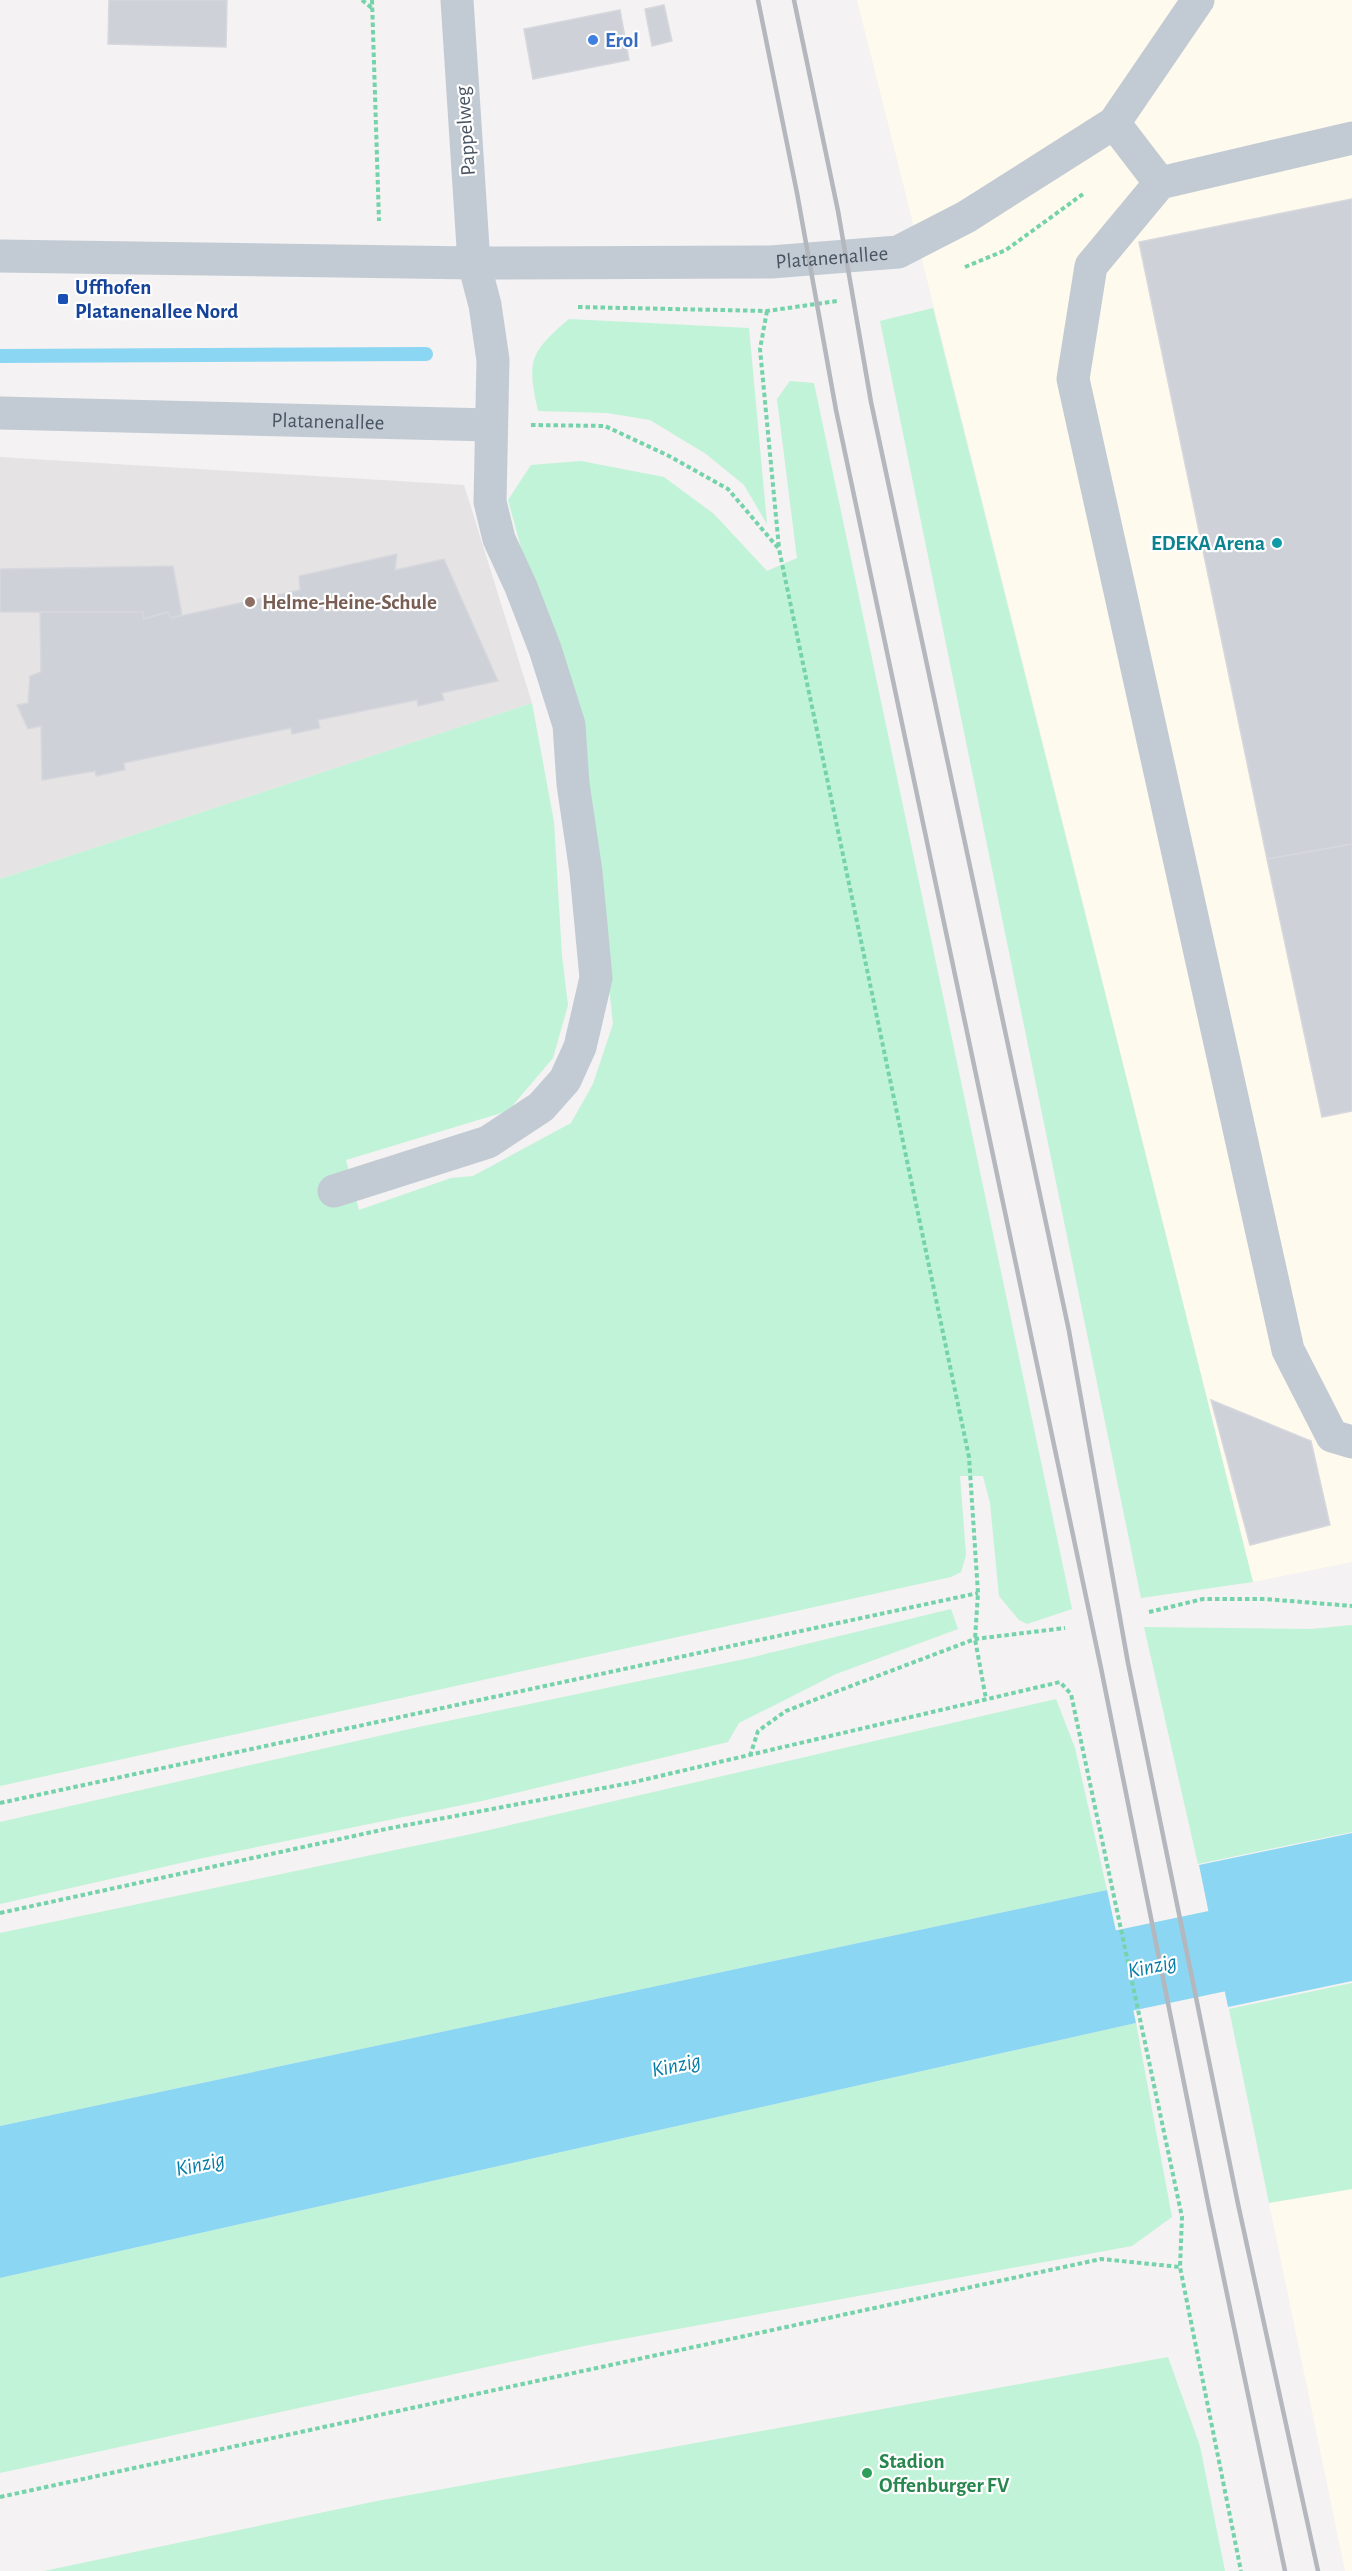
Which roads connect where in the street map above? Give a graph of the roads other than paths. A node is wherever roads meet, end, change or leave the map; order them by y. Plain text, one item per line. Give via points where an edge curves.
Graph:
1 (457, 0) edge
2 (1198, 0) edge
3 (1114, 123) junction
4 (1352, 138) edge
5 (1160, 183) junction
6 (0, 256) edge
7 (474, 263) junction
8 (0, 413) edge
9 (491, 425) junction
10 (334, 1191) dead end
11 (1352, 1442) edge

1 - 7 street, Pappelweg
2 - 3 street, Platanenallee
3 - 5 street
3 - 7 street, Platanenallee via 966,217 898,252 771,262
4 - 5 street
5 - 11 street via 1091,266 1073,379 1288,1350 1332,1436
6 - 7 street, Platanenallee
7 - 9 street via 493,360
8 - 9 street, Platanenallee
9 - 10 street via 490,502 499,539 545,649 569,725 596,978 580,1047 565,1080 541,1107 488,1142

